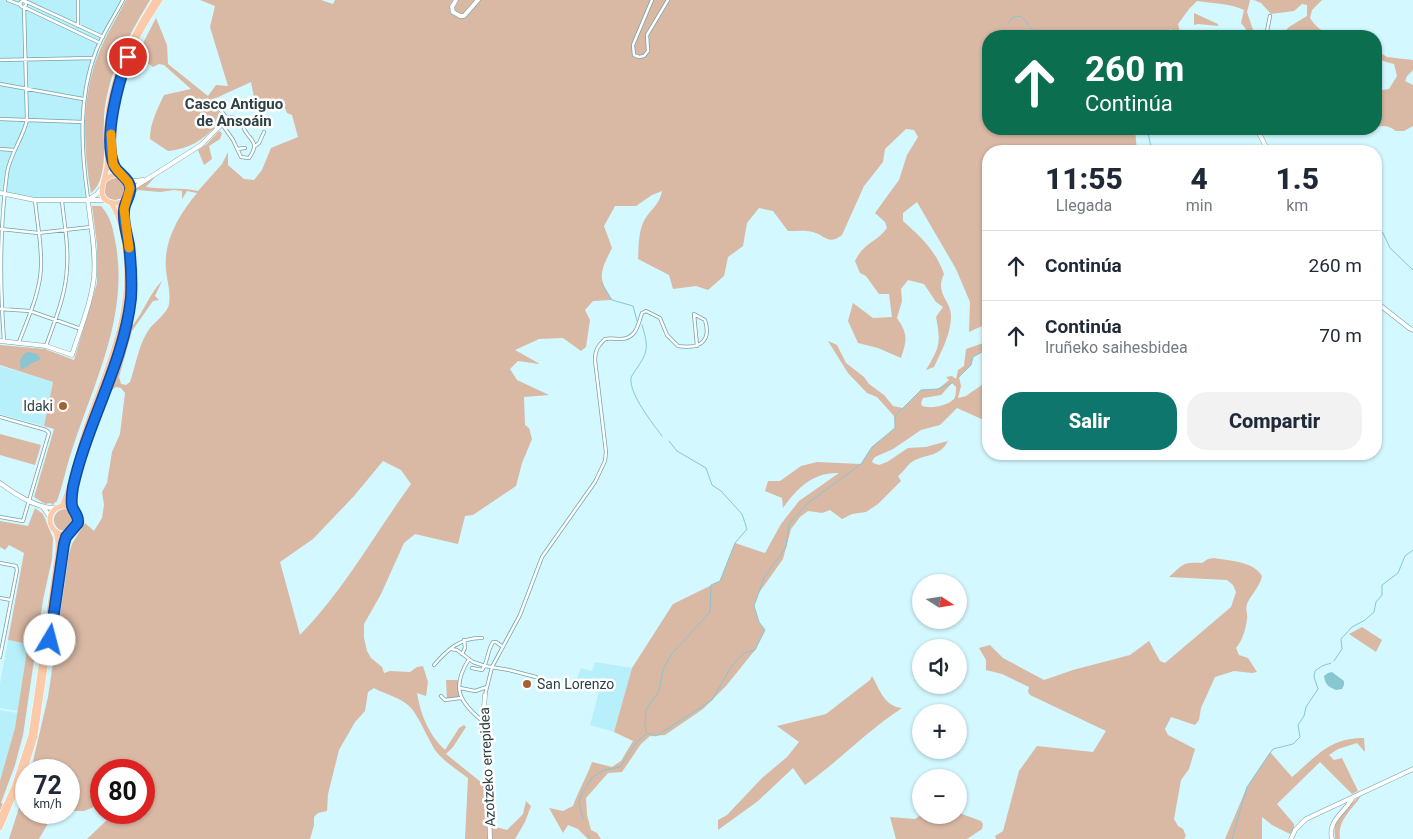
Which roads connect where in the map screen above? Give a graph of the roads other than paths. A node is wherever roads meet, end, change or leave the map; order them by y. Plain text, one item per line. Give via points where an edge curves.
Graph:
1 (8, 0) edge
2 (24, 0) edge
3 (78, 0) edge
4 (123, 0) edge
5 (154, 0) edge
6 (160, 0) edge
7 (456, 0) edge
8 (478, 0) edge
9 (652, 0) edge
10 (668, 0) edge
11 (22, 6) junction
12 (1270, 16) dead end
13 (78, 26) junction
14 (1267, 30) edge
15 (103, 37) junction
16 (100, 43) junction
17 (94, 58) junction
18 (26, 59) junction
19 (0, 60) edge
20 (0, 84) edge
21 (27, 89) junction
22 (83, 99) junction
23 (216, 104) dead end
24 (226, 117) junction
25 (231, 118) junction
26 (0, 119) edge
27 (27, 120) junction
28 (239, 120) junction
29 (247, 120) dead end
30 (83, 122) junction
31 (223, 123) junction
32 (251, 125) dead end
33 (242, 126) junction
34 (264, 132) dead end
35 (254, 147) junction
36 (245, 148) dead end
37 (0, 149) edge
38 (237, 149) junction
39 (14, 150) junction
40 (152, 176) junction
41 (124, 178) junction
42 (106, 179) junction
43 (101, 189) junction
44 (130, 190) junction
45 (2, 194) edge
46 (126, 199) junction
47 (34, 200) junction
48 (87, 200) junction
49 (62, 201) junction
50 (108, 201) junction
51 (91, 227) junction
52 (1, 229) edge
53 (65, 230) junction
54 (38, 233) junction
55 (1382, 307) edge
56 (1, 308) edge
57 (30, 311) junction
58 (55, 320) junction
59 (81, 329) junction
60 (1413, 330) edge
61 (2, 342) edge
62 (19, 343) junction
63 (46, 346) junction
64 (697, 346) junction
65 (0, 417) edge
66 (0, 483) edge
67 (30, 501) junction
68 (41, 506) junction
69 (59, 507) junction
70 (72, 508) junction
71 (0, 517) edge
72 (50, 517) junction
73 (56, 532) junction
74 (70, 533) junction
75 (0, 563) edge
76 (0, 598) edge
77 (11, 600) junction
78 (0, 634) edge
79 (4, 635) junction
80 (482, 638) dead end
81 (464, 640) junction
82 (503, 647) junction
83 (451, 648) junction
84 (462, 654) junction
85 (0, 657) edge
86 (469, 659) junction
87 (434, 664) dead end
88 (485, 666) junction
89 (492, 667) junction
90 (472, 668) dead end
91 (536, 677) dead end
92 (460, 688) junction
93 (487, 688) junction
94 (485, 695) joint
95 (441, 696) dead end
96 (461, 698) junction
97 (486, 724) junction
98 (1413, 769) edge
99 (1353, 797) junction
100 (0, 818) edge
101 (0, 828) edge
102 (490, 839) edge
103 (1291, 839) edge
104 (1332, 839) edge

1 - 11 street
2 - 11 street via 20,3
2 - 13 street
3 - 13 street
4 - 15 street
5 - 42 highway via 127,48 114,84 107,125
6 - 41 highway via 128,57 114,106 111,153 113,164
7 - 8 street via 453,12 460,16 464,16
9 - 10 street via 633,44 634,55 639,57 648,51 647,35
11 - 16 street
11 - 18 street
12 - 14 street
13 - 15 street
15 - 16 street
16 - 17 street
17 - 18 street
17 - 22 street
18 - 19 street
18 - 21 street
20 - 21 street
21 - 22 street
21 - 27 street
22 - 30 street
23 - 24 street
24 - 25 street
24 - 31 street
25 - 28 street
25 - 31 street
26 - 27 street
27 - 30 street
27 - 39 street
28 - 29 street
28 - 31 street
28 - 33 street
30 - 48 street
31 - 38 street
31 - 40 street via 201,144
32 - 33 street
33 - 35 street
34 - 35 street
35 - 38 street via 249,158 241,157
36 - 38 street
37 - 39 street
39 - 45 street
40 - 41 street via 140,180
40 - 44 street
41 - 42 highway via 113,175
41 - 44 highway
42 - 43 highway
43 - 48 street
43 - 50 highway
44 - 46 highway
45 - 47 street
45 - 52 street
46 - 50 highway via 119,203
46 - 70 highway via 124,216 132,285 126,326 82,456
47 - 49 street
47 - 54 street
48 - 49 street
48 - 50 street
48 - 51 street
49 - 53 street
50 - 69 highway via 118,213 126,254 126,304 68,494
51 - 53 street
51 - 59 street via 94,278
52 - 54 street
52 - 56 street
53 - 54 street
53 - 58 street via 67,274
54 - 57 street via 41,268 39,286
55 - 60 street
56 - 57 street
56 - 61 street
57 - 58 street
57 - 62 street
58 - 59 street
58 - 63 street
59 - 63 street via 72,355
61 - 62 street
62 - 63 street
64 - 64 street via 702,343 707,327 705,320 694,314
64 - 82 street via 678,346 667,335 660,318 646,311 632,335 605,339 595,351 605,461 595,482 542,557 520,615
65 - 67 street via 48,431
66 - 67 street
67 - 68 street
67 - 71 street via 23,521
68 - 69 street
68 - 72 street
69 - 70 highway
69 - 72 highway
70 - 74 highway via 78,519
72 - 73 highway
73 - 74 highway
73 - 100 highway via 58,550 31,735
74 - 101 highway via 62,549 35,736
75 - 77 street via 16,566
76 - 77 street
77 - 79 street
78 - 79 street
79 - 85 street
80 - 81 street
81 - 83 street
81 - 84 street
82 - 88 street via 493,642
82 - 89 street
83 - 84 street
83 - 87 street
84 - 86 street
86 - 88 street
86 - 92 street
88 - 89 street
88 - 90 street via 482,670
89 - 91 street
89 - 93 street
92 - 93 street via 475,691
92 - 96 street
93 - 94 street
94 - 97 street, Azotzeko errepidea
95 - 96 street via 445,700
96 - 97 street via 467,708
97 - 102 street, Azotzeko errepidea
98 - 99 street
99 - 103 street via 1306,819
99 - 104 street via 1332,824

